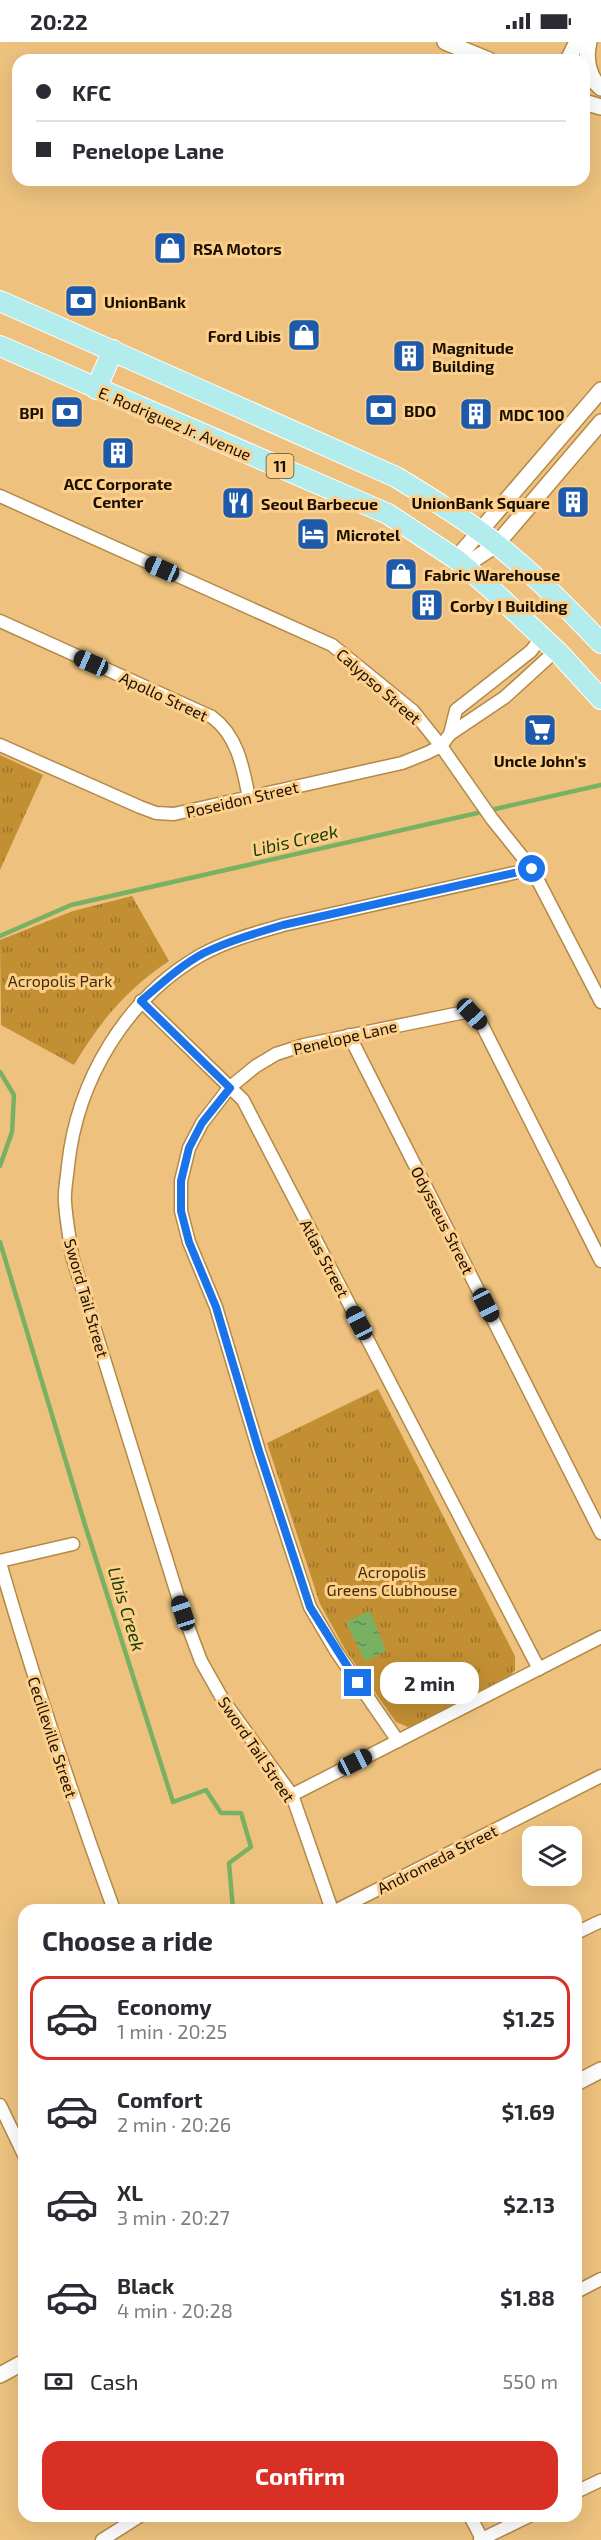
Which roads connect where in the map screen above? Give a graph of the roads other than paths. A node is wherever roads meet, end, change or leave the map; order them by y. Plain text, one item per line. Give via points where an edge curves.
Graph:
1 (445, 42) edge
2 (474, 54) edge
3 (0, 301) edge
4 (0, 346) edge
5 (113, 350) junction
6 (96, 389) junction
7 (601, 390) edge
8 (601, 422) edge
9 (569, 426) junction
10 (586, 440) junction
11 (0, 496) edge
12 (479, 531) junction
13 (502, 538) junction
14 (460, 562) junction
15 (0, 621) edge
16 (539, 633) junction
17 (601, 643) edge
18 (560, 654) junction
19 (601, 699) edge
20 (450, 734) junction
21 (0, 744) edge
22 (441, 746) junction
23 (249, 798) junction
24 (532, 869) junction
25 (141, 1001) junction
26 (601, 1002) edge
27 (349, 1035) junction
28 (230, 1088) junction
29 (601, 1261) edge
30 (601, 1533) edge
31 (73, 1544) dead end
32 (0, 1562) edge
33 (601, 1637) edge
34 (539, 1669) junction
35 (398, 1741) junction
36 (601, 1776) edge
37 (292, 1795) junction
38 (112, 1904) edge
39 (332, 1904) edge
40 (346, 1904) edge
41 (601, 1921) edge
42 (582, 1930) edge
43 (601, 2070) edge
44 (582, 2080) edge
45 (0, 2105) edge
46 (18, 2142) edge
47 (601, 2279) edge
48 (582, 2289) edge
49 (18, 2365) edge
50 (0, 2375) edge
51 (601, 2480) edge
52 (582, 2489) edge
53 (130, 2522) edge
54 (473, 2522) edge
55 (517, 2522) edge
56 (102, 2540) edge
57 (481, 2540) edge

1 - 2 street
3 - 5 main road, 11
4 - 6 main road, E. Rodriguez Jr. Avenue / 11
5 - 6 main road
5 - 12 main road, 11 via 396,477
6 - 14 main road, E. Rodriguez Jr. Avenue / 11 via 380,511
7 - 9 street
8 - 10 street
9 - 10 street
9 - 12 street
10 - 13 street
11 - 22 street, Calypso Street via 332,645 413,711
12 - 13 main road, 11
12 - 14 street
13 - 14 street
13 - 17 main road, 11
14 - 16 main road, E. Rodriguez Jr. Avenue / 11
15 - 23 street, Apollo Street via 212,717 236,745
16 - 18 main road, E. Rodriguez Jr. Avenue / 11
16 - 20 street, Poseidon Street via 531,651 456,710
18 - 19 main road, E. Rodriguez Jr. Avenue / 11
18 - 20 street, Poseidon Street via 550,656 505,697
20 - 22 street, Poseidon Street
21 - 23 street, Poseidon Street via 156,813 174,814
22 - 23 street, Poseidon Street via 402,763
22 - 24 street, Calypso Street
24 - 25 street, Sword Tail Street via 244,936 202,954
24 - 26 street, Calypso Street
25 - 28 street, Atlas Street
25 - 37 street, Sword Tail Street via 109,1044 87,1089 70,1145 64,1201 72,1256 201,1661 223,1700
27 - 28 street, Penelope Lane via 276,1054
27 - 29 street, Penelope Lane via 459,1012 472,1014 482,1025
27 - 30 street, Odysseus Street
28 - 34 street, Atlas Street via 243,1100
28 - 35 street, Penelope Lane via 202,1123 189,1148 181,1181 181,1211 189,1242 216,1307 310,1607
31 - 32 street
32 - 38 street, Cecilleville Street via 40,1699
33 - 34 street
34 - 35 street
35 - 37 street
36 - 40 street, Andromeda Street
37 - 39 street, Sword Tail Street
41 - 42 street
43 - 44 street
45 - 46 street
47 - 48 street
49 - 50 street
51 - 52 street
53 - 56 street
54 - 57 street
55 - 57 street

